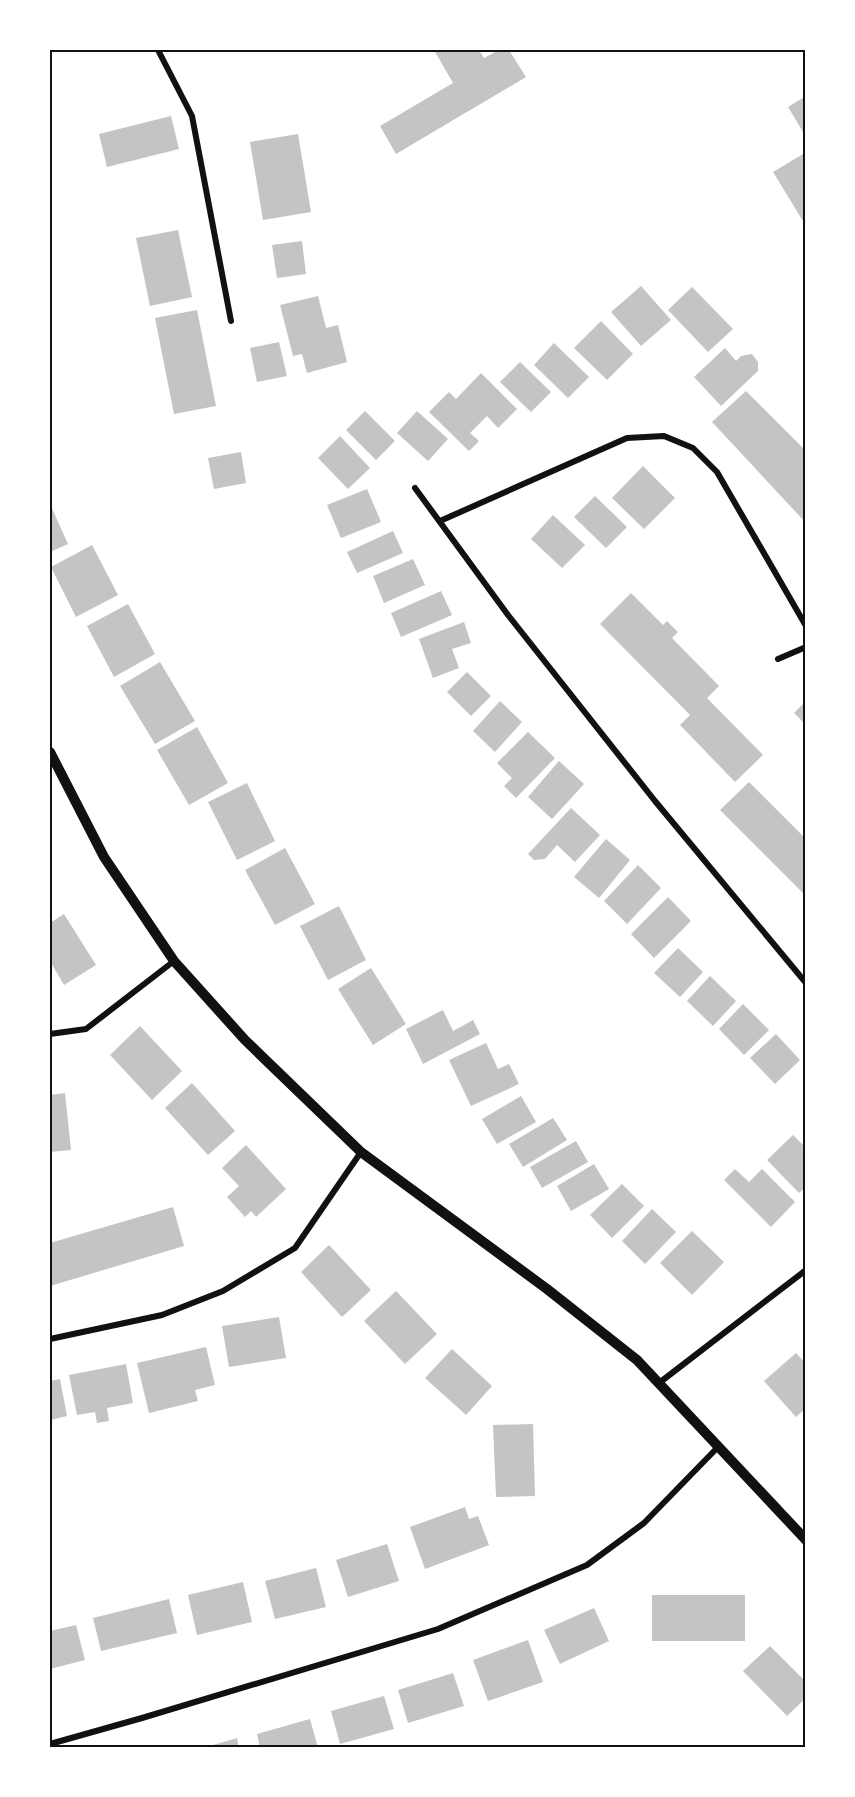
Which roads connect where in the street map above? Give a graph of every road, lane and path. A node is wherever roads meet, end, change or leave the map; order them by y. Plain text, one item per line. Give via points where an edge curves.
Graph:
1 (158, 50) edge
2 (231, 321) dead end
3 (415, 488) dead end
4 (440, 521) junction
5 (806, 626) edge
6 (806, 647) edge
7 (778, 658) dead end
8 (50, 752) edge
9 (174, 961) junction
10 (806, 983) edge
11 (50, 1034) edge
12 (362, 1152) junction
13 (806, 1270) edge
14 (50, 1339) edge
15 (659, 1383) junction
16 (718, 1447) junction
17 (806, 1540) edge
18 (50, 1744) edge

1 - 2 street via 192,116
3 - 4 street
4 - 5 street via 627,438 664,436 693,448 717,472
4 - 10 street via 515,625
6 - 7 street
8 - 9 street via 104,857
9 - 11 street via 86,1029
9 - 12 street via 245,1040
12 - 14 street via 295,1248 286,1254 223,1291 162,1315
12 - 15 street via 548,1289 637,1360
13 - 15 street
15 - 16 street
16 - 17 street
16 - 18 street via 644,1523 587,1565 438,1629

